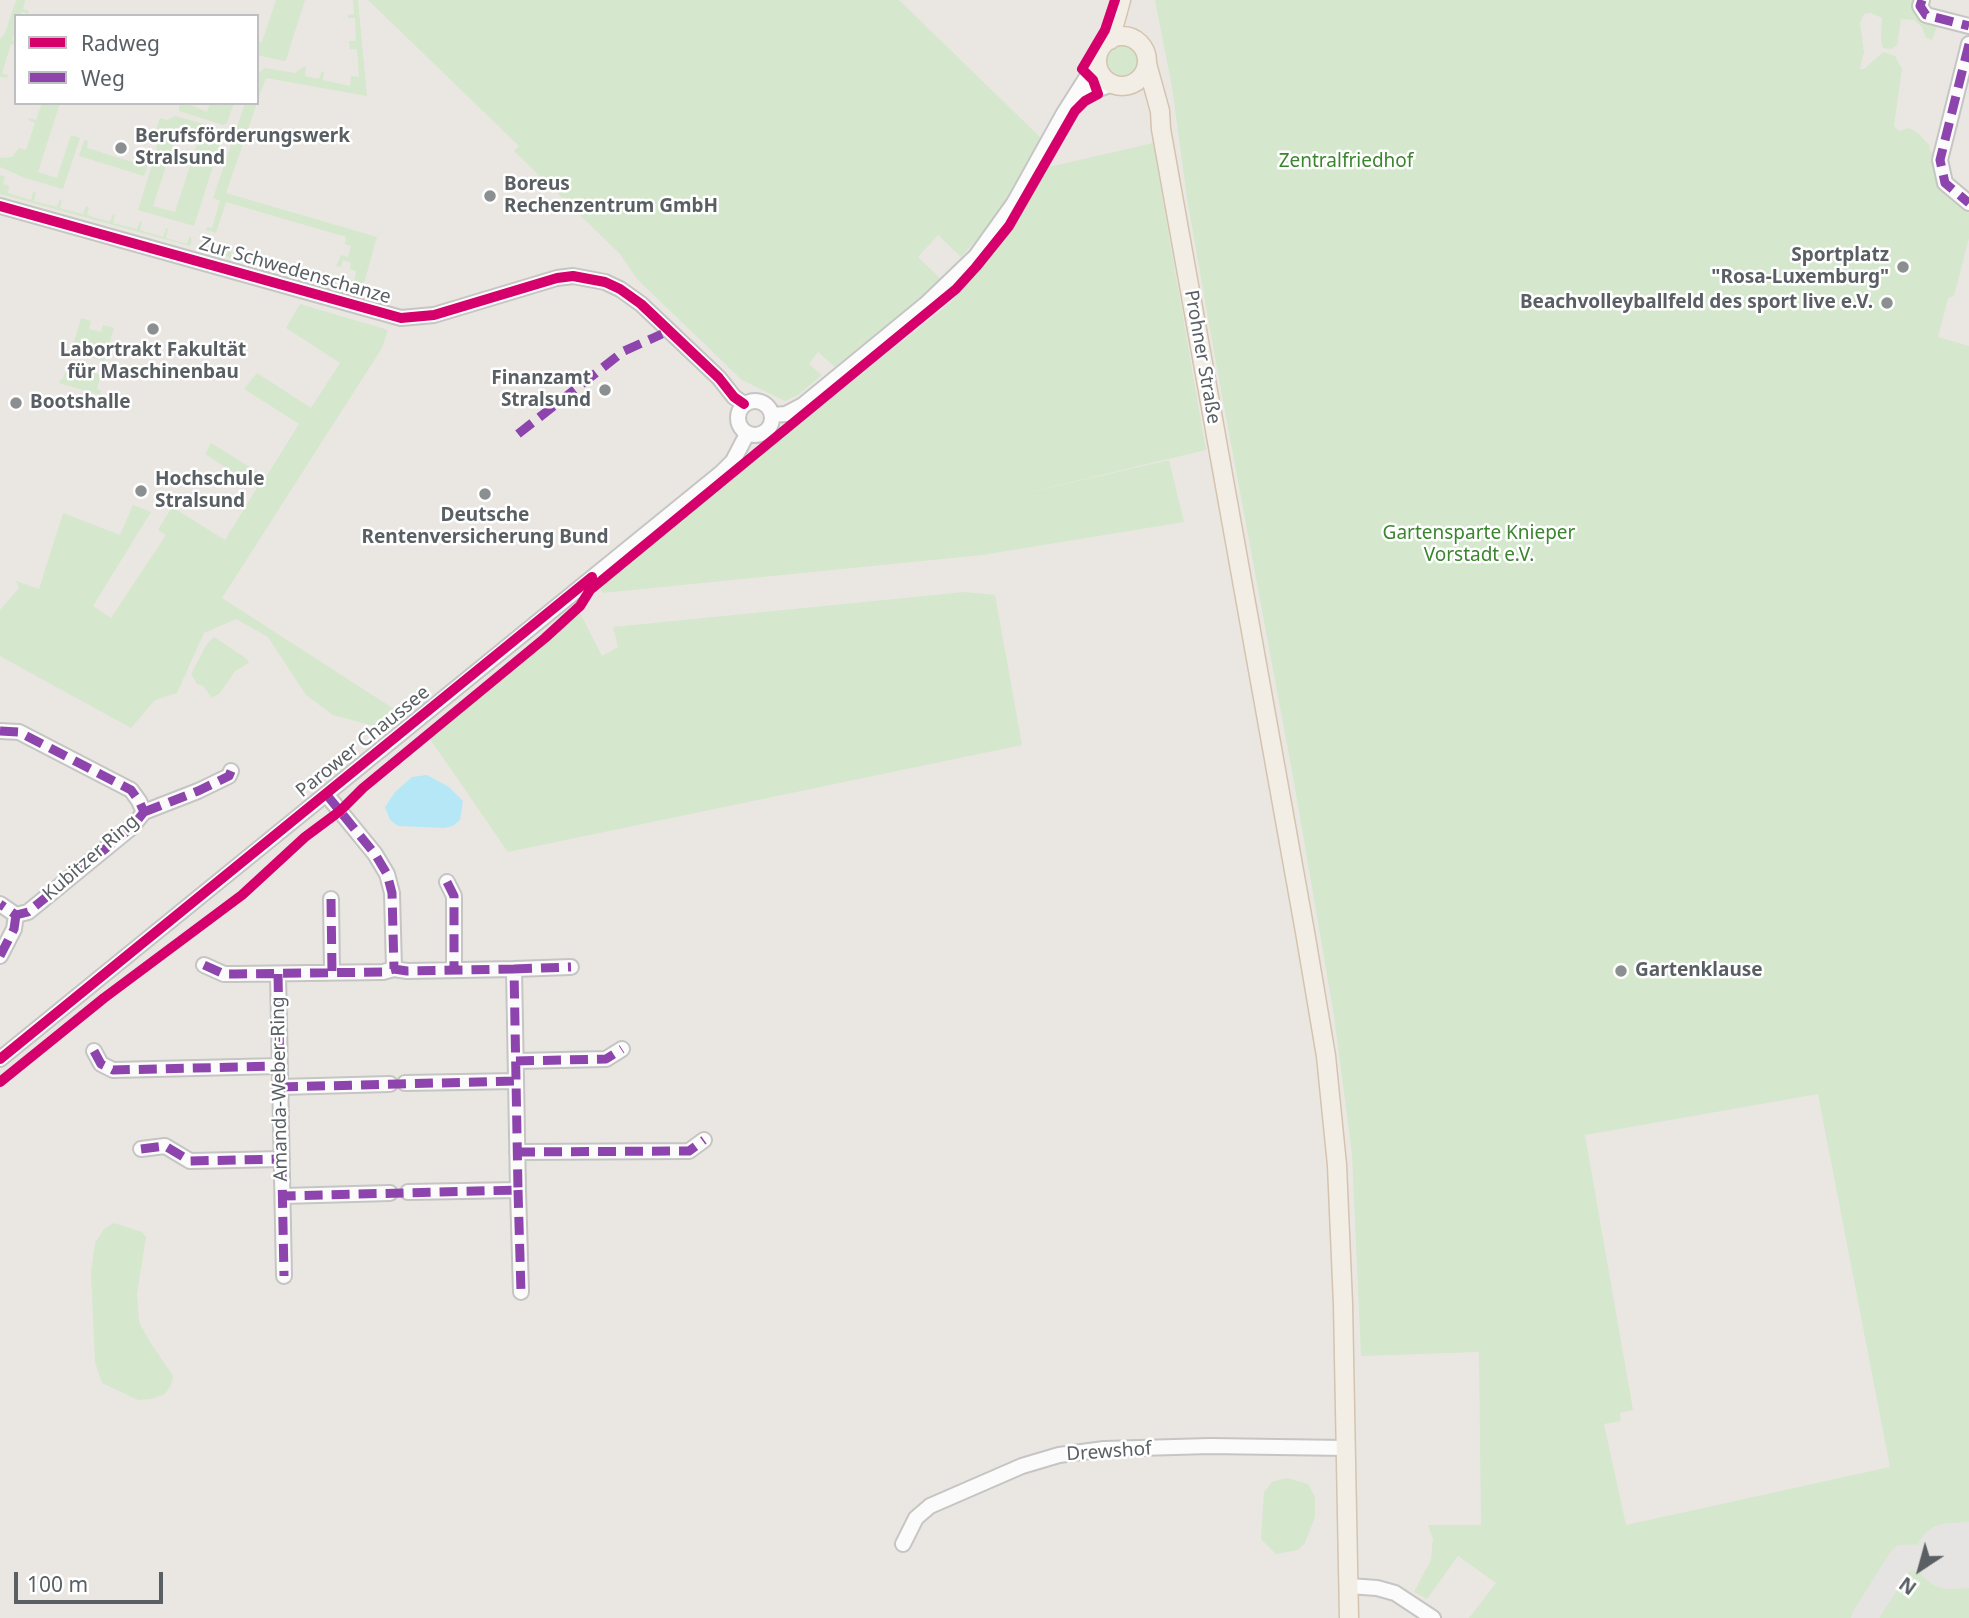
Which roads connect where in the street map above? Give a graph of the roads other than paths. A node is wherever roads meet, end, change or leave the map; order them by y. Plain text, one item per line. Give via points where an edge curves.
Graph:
1 (1121, 0) edge
2 (1127, 0) edge
3 (1922, 0) edge
4 (1969, 26) edge
5 (1129, 37) junction
6 (1110, 40) junction
7 (1969, 44) edge
8 (1097, 61) junction
9 (1147, 64) junction
10 (1119, 85) junction
11 (1071, 102) junction
12 (1161, 129) junction
13 (1969, 203) edge
14 (0, 206) edge
15 (744, 404) junction
16 (772, 415) junction
17 (747, 434) junction
18 (0, 731) edge
19 (231, 771) dead end
20 (326, 794) junction
21 (144, 812) junction
22 (447, 882) dead end
23 (331, 898) dead end
24 (0, 904) edge
25 (16, 915) junction
26 (0, 956) edge
27 (204, 965) dead end
28 (571, 967) dead end
29 (514, 968) junction
30 (394, 969) junction
31 (454, 969) junction
32 (332, 972) junction
33 (278, 974) junction
34 (622, 1049) dead end
35 (94, 1051) dead end
36 (0, 1059) edge
37 (516, 1061) junction
38 (279, 1066) junction
39 (516, 1081) junction
40 (405, 1083) dead end
41 (390, 1084) dead end
42 (280, 1087) junction
43 (704, 1140) dead end
44 (141, 1149) dead end
45 (517, 1152) junction
46 (282, 1158) junction
47 (518, 1190) junction
48 (408, 1192) dead end
49 (390, 1193) dead end
50 (283, 1196) junction
51 (284, 1276) dead end
52 (520, 1292) dead end
53 (1346, 1448) junction
54 (903, 1544) dead end
55 (1349, 1586) junction
56 (1349, 1618) edge
57 (1433, 1618) edge

1 - 6 main road
2 - 5 main road
3 - 4 street via 1926,15
5 - 6 main road
5 - 9 main road via 1143,48
6 - 8 main road, Parower Chaussee
7 - 13 street via 1940,160 1945,183
8 - 10 main road via 1103,77
8 - 11 street, Parower Chaussee
9 - 10 main road via 1138,81
9 - 12 main road, Prohner Straße
10 - 11 street via 1083,94
10 - 12 main road, Prohner Straße via 1137,93
11 - 16 street, Parower Chaussee via 1002,222 961,272 803,405
12 - 53 main road, Prohner Straße via 1305,932 1332,1107
14 - 15 street, Zur Schwedenschanze via 401,318 435,316 557,278 605,282 641,304
15 - 16 street via 761,402
15 - 17 street via 738,420
16 - 17 street, Parower Chaussee via 768,430
17 - 20 street, Parower Chaussee via 722,473
18 - 21 street, Kubitzer Ring via 19,732 131,790
19 - 21 street via 198,791
20 - 30 street via 387,874 392,893
20 - 36 street, Parower Chaussee
21 - 25 street, Kubitzer Ring via 132,827 28,912
22 - 31 street via 454,895
23 - 32 street
24 - 25 street
25 - 26 street
27 - 33 street via 224,974
28 - 29 street, Amanda-Weber-Ring
29 - 31 street, Amanda-Weber-Ring
29 - 37 street
30 - 31 street, Amanda-Weber-Ring
30 - 32 street, Amanda-Weber-Ring
32 - 33 street, Amanda-Weber-Ring
33 - 38 street, Amanda-Weber-Ring
34 - 37 street via 606,1059
35 - 38 street via 101,1064 113,1070
37 - 39 street
38 - 42 street, Amanda-Weber-Ring
39 - 40 street
39 - 45 street
41 - 42 street
42 - 46 street, Amanda-Weber-Ring
43 - 45 street via 689,1151
44 - 46 street via 165,1146 190,1161
45 - 47 street
46 - 50 street, Amanda-Weber-Ring
47 - 48 street
47 - 52 street
49 - 50 street, Amanda-Weber-Ring
50 - 51 street, Amanda-Weber-Ring
53 - 54 street, Drewshof via 1210,1446 1059,1455 930,1506 916,1518
53 - 55 main road, Prohner Straße
55 - 56 main road, Prohner Straße
55 - 57 street via 1395,1593

